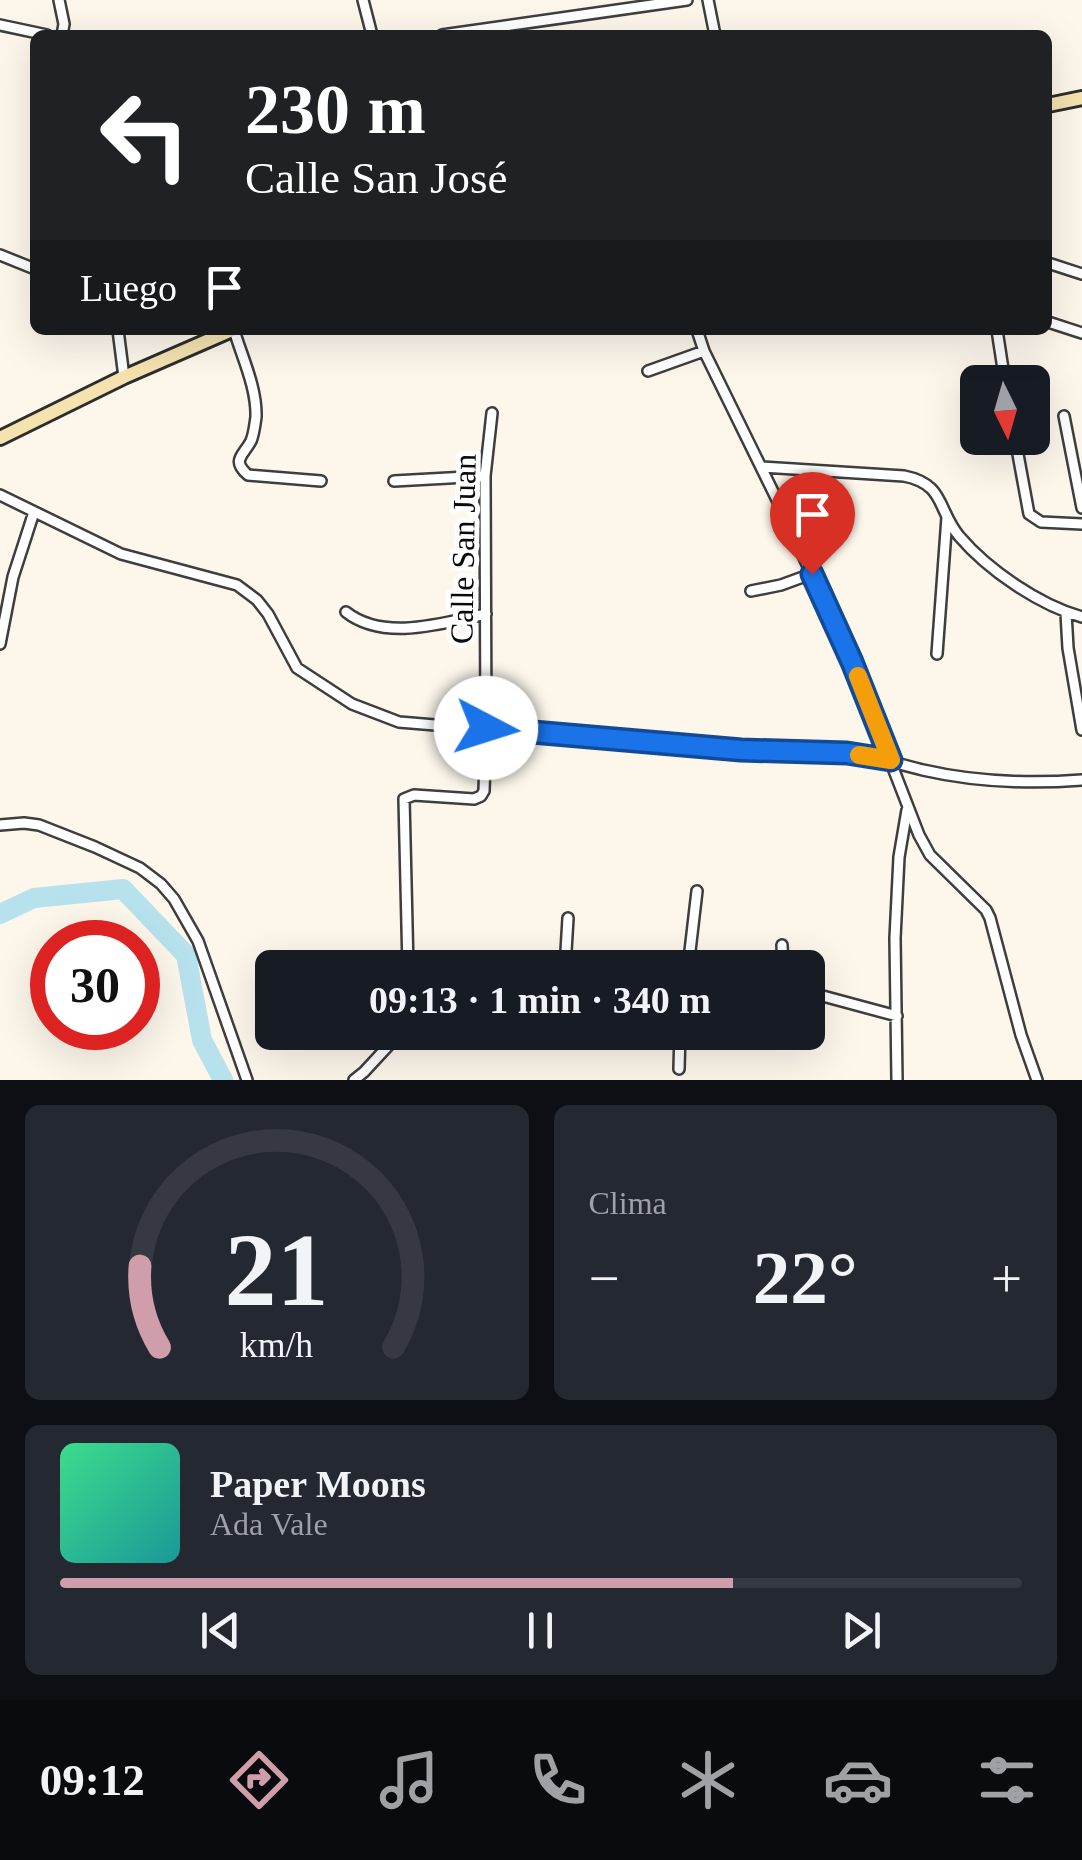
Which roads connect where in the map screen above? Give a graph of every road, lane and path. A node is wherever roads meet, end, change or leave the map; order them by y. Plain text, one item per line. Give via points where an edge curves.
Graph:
1 (60, 0) edge
2 (363, 0) edge
3 (708, 0) edge
4 (680, 1) edge
5 (0, 25) edge
6 (63, 30) edge
7 (371, 30) edge
8 (488, 30) edge
9 (714, 30) edge
10 (30, 31) edge
11 (1082, 98) edge
12 (1052, 104) edge
13 (0, 256) edge
14 (1052, 264) edge
15 (30, 267) edge
16 (1082, 274) edge
17 (1052, 323) edge
18 (1082, 333) edge
19 (119, 335) edge
20 (221, 335) edge
21 (235, 335) edge
22 (698, 335) edge
23 (998, 335) edge
24 (704, 351) junction
25 (1002, 365) edge
26 (648, 371) dead end
27 (124, 377) junction
28 (492, 413) dead end
29 (1064, 416) dead end
30 (0, 438) edge
31 (1018, 455) edge
32 (760, 467) junction
33 (484, 476) junction
34 (321, 480) dead end
35 (394, 480) dead end
36 (0, 495) edge
37 (1082, 508) edge
38 (34, 512) junction
39 (946, 518) junction
40 (1082, 524) edge
41 (812, 574) junction
42 (751, 591) dead end
43 (346, 612) dead end
44 (1066, 613) junction
45 (486, 614) junction
46 (1082, 617) edge
47 (0, 644) edge
48 (937, 654) dead end
49 (486, 728) junction
50 (1082, 730) edge
51 (891, 760) junction
52 (1082, 780) edge
53 (907, 810) junction
54 (0, 825) edge
55 (697, 891) dead end
56 (568, 918) dead end
57 (782, 946) dead end
58 (408, 950) edge
59 (566, 950) edge
60 (690, 950) edge
61 (782, 950) edge
62 (825, 997) edge
63 (897, 1016) junction
64 (384, 1050) edge
65 (680, 1050) edge
66 (679, 1069) dead end
67 (247, 1080) edge
68 (354, 1080) edge
69 (897, 1080) edge
70 (1036, 1080) edge

1 - 6 street
2 - 7 street
3 - 9 street
4 - 8 street
5 - 10 street
11 - 12 street
13 - 15 street
14 - 16 street
17 - 18 street
19 - 27 street
20 - 27 street
21 - 34 street via 255,401 242,470
22 - 24 street
23 - 25 street
24 - 26 street
24 - 32 street
27 - 30 street
28 - 33 street, Calle San Juan
29 - 37 street
31 - 40 street via 1030,514 1041,522
32 - 39 street via 917,479 930,486
32 - 41 street
33 - 35 street
33 - 45 street, Calle San Juan
36 - 38 street
38 - 47 street
38 - 49 street via 121,554 236,585 268,614 297,668 352,704 399,722
39 - 44 street via 998,572
39 - 48 street
41 - 42 street
41 - 51 street
43 - 45 street via 380,628
44 - 46 street
44 - 50 street
45 - 49 street, Calle San Juan
49 - 51 street
49 - 58 street, Calle San Juan via 481,796 404,798
51 - 52 street via 997,781
51 - 53 street
53 - 63 street via 895,938
53 - 70 street via 930,854 990,918
54 - 67 street via 39,825 140,868 161,884 198,942
55 - 60 street
56 - 59 street
57 - 61 street
62 - 63 street
63 - 69 street
64 - 68 street
65 - 66 street

